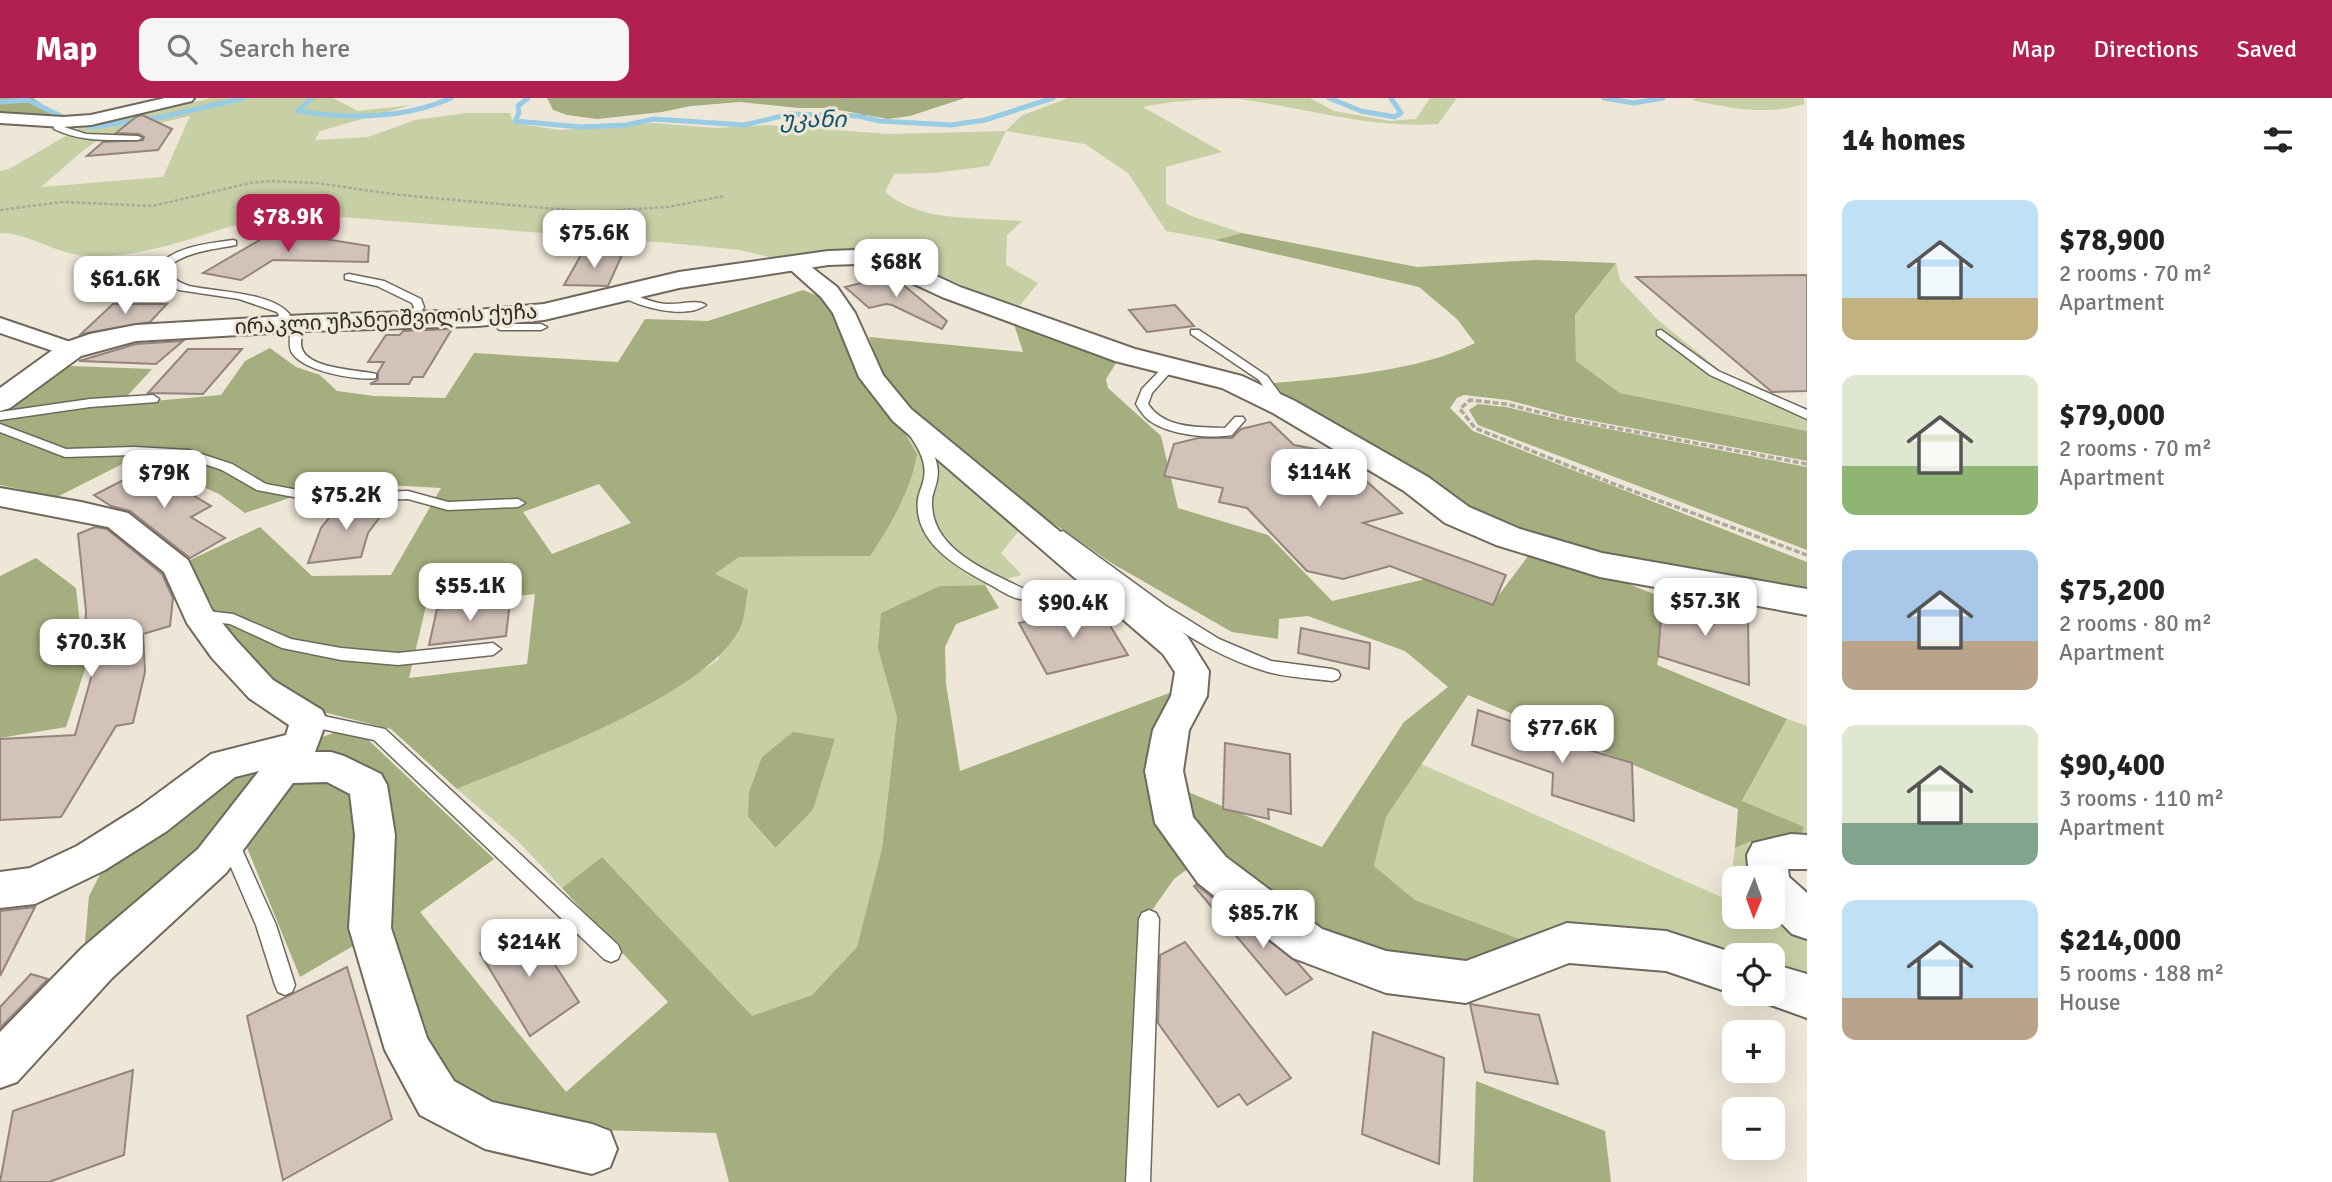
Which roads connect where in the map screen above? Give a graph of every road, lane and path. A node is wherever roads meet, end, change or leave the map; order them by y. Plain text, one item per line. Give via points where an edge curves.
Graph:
1 (186, 98) edge
2 (839, 98) edge
3 (866, 116) dead end
4 (0, 118) edge
5 (67, 122) junction
6 (138, 138) dead end
7 (724, 195) dead end
8 (0, 210) edge
9 (233, 243) dead end
10 (794, 263) junction
11 (349, 277) dead end
12 (622, 293) junction
13 (701, 305) dead end
14 (489, 317) junction
15 (412, 320) junction
16 (307, 323) junction
17 (279, 324) junction
18 (0, 325) edge
19 (541, 327) dead end
20 (1195, 332) dead end
21 (1661, 333) dead end
22 (71, 350) junction
23 (1170, 366) junction
24 (372, 376) dead end
25 (153, 399) dead end
26 (0, 402) edge
27 (1284, 407) junction
28 (902, 415) junction
29 (1807, 415) edge
30 (0, 416) edge
31 (1239, 420) dead end
32 (0, 428) edge
33 (1807, 464) edge
34 (0, 498) edge
35 (518, 503) dead end
36 (1014, 510) junction
37 (1807, 555) edge
38 (1023, 595) dead end
39 (1807, 602) edge
40 (198, 615) junction
41 (493, 649) dead end
42 (1332, 675) dead end
43 (297, 745) junction
44 (229, 842) junction
45 (1807, 852) edge
46 (1768, 866) edge
47 (0, 890) edge
48 (1785, 899) edge
49 (1149, 919) dead end
50 (1807, 920) edge
51 (611, 952) dead end
52 (1722, 969) edge
53 (285, 985) dead end
54 (1785, 989) edge
55 (1807, 996) edge
56 (0, 1066) edge
57 (592, 1149) dead end
58 (1138, 1182) edge

1 - 5 street
2 - 3 path
4 - 5 street
5 - 6 lane via 57,127 87,136
7 - 8 path via 668,207 589,212 270,181 153,206 63,202
9 - 17 lane via 175,255 162,266 164,277 183,288 241,296 281,310 285,315
10 - 12 street, ირაკლი უჩანეიშვილის ქუჩა
10 - 23 street, ირაკლი უჩანეიშვილის ქუჩა via 857,257 891,264 951,292 1125,355
10 - 28 street via 830,292 871,377
11 - 15 lane via 417,300 419,307
12 - 13 lane via 657,307
12 - 14 street, ირაკლი უჩანეიშვილის ქუჩა via 544,312
14 - 15 street, ირაკლი უჩანეიშვილის ქუჩა
14 - 19 lane via 500,327
15 - 16 street, ირაკლი უჩანეიშვილის ქუჩა
16 - 17 street, ირაკლი უჩანეიშვილის ქუჩა
16 - 24 lane via 296,334 296,350 302,359 338,372
17 - 22 street, ირაკლი უჩანეიშვილის ქუჩა via 136,333
18 - 22 street
20 - 27 lane via 1263,378
21 - 29 lane via 1714,373
22 - 26 street, ირაკლი უჩანეიშვილის ქუჩა
23 - 27 street, ირაკლი უჩანეიშვილის ქუჩა via 1231,382
23 - 31 lane via 1146,392 1142,404 1153,418 1180,428 1228,432
25 - 30 lane
27 - 39 street, ირაკლი უჩანეიშვილის ქუჩა via 1416,484 1457,515 1508,537 1600,565
28 - 36 street
28 - 38 lane via 930,456 925,515 939,544
32 - 35 lane via 65,453 189,454 227,467 262,487 320,498 408,495 448,506
33 - 37 path via 1506,404 1470,400 1460,409 1475,428
34 - 40 street via 118,520 177,566
36 - 42 lane via 1062,535 1183,623 1235,653 1270,667
36 - 52 street via 1175,645 1192,671 1189,696 1171,730 1164,771 1175,822 1212,870 1308,944 1386,972 1466,982 1567,943 1666,951
40 - 41 lane via 233,619 288,644 341,654 398,659
40 - 43 street via 261,689
43 - 44 street
43 - 47 street via 224,765 153,819 91,858 35,886
43 - 51 lane via 379,734
43 - 57 street via 368,785 375,835 370,929 408,1051 437,1098 485,1125
44 - 53 lane via 266,925
44 - 56 street via 97,962
45 - 46 street via 1767,855
48 - 50 street
49 - 58 lane
54 - 55 street

